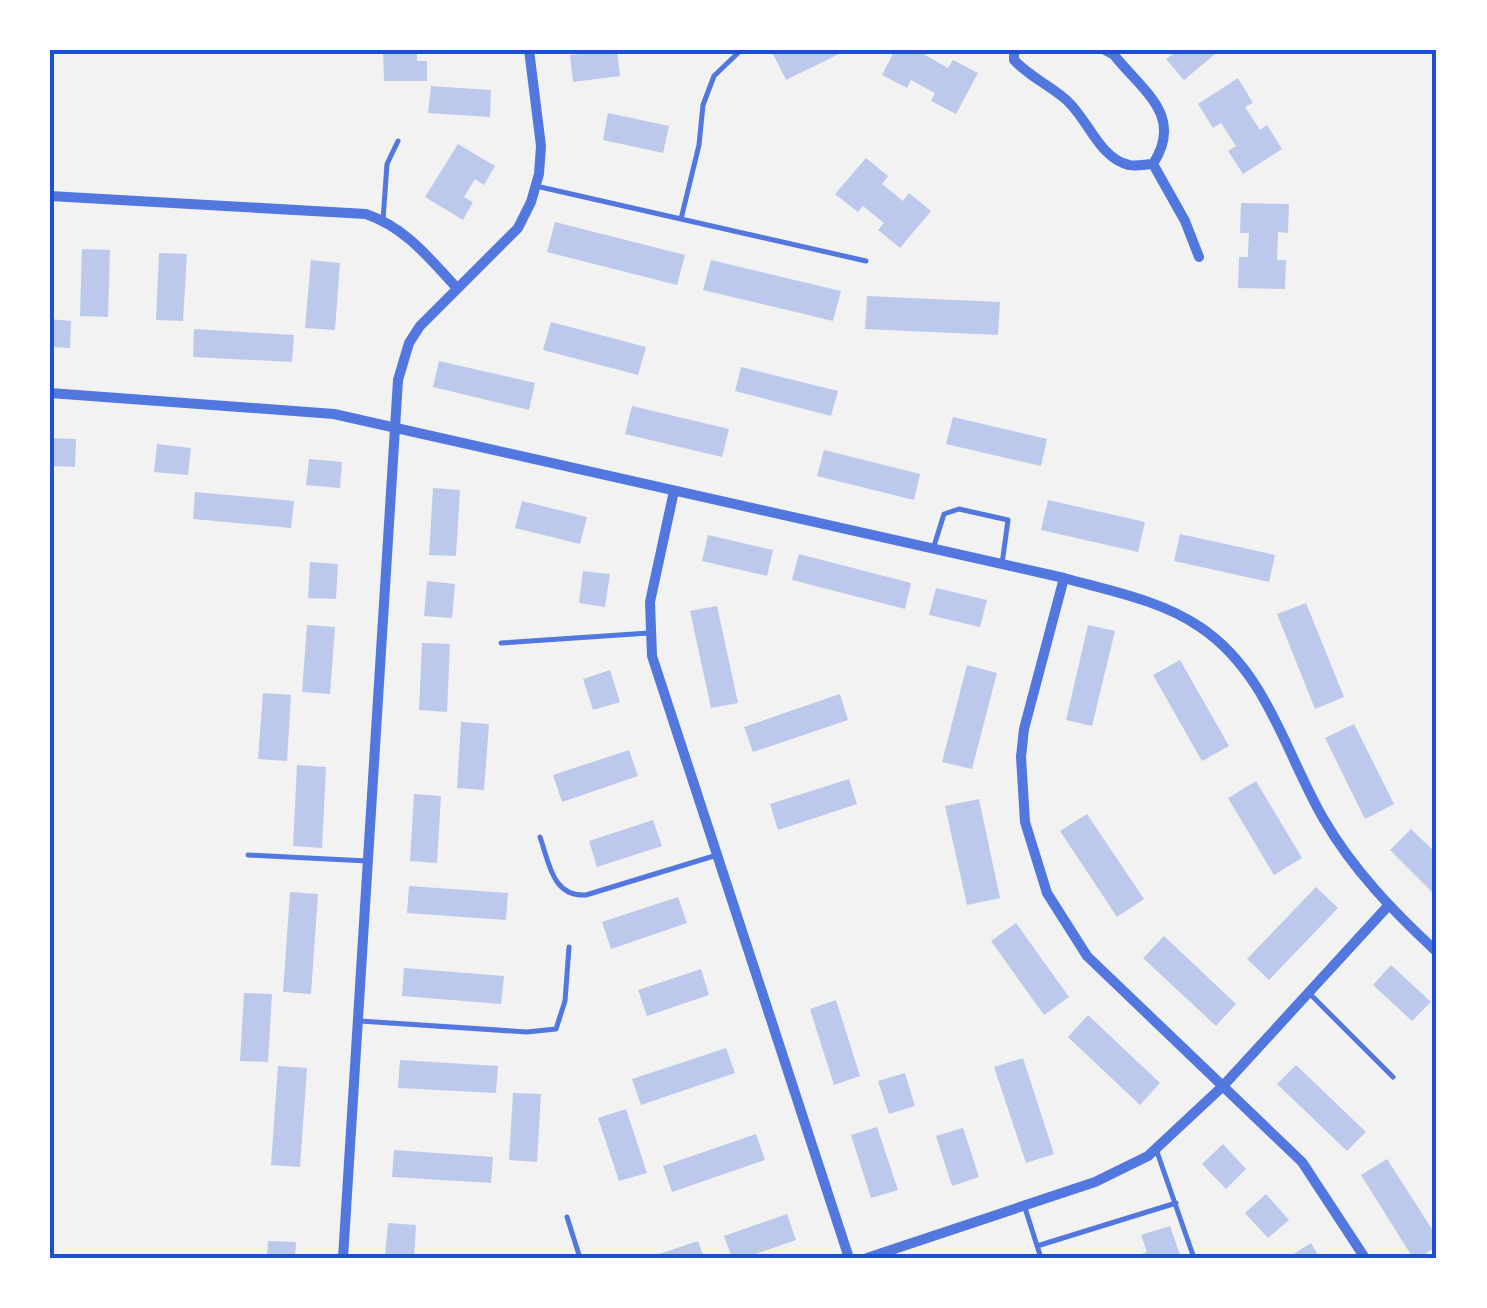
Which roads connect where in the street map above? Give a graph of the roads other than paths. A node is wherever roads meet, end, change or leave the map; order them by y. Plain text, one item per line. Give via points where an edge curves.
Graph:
1 (529, 50) edge
2 (741, 50) edge
3 (1014, 50) edge
4 (1105, 50) edge
5 (398, 142) dead end
6 (1153, 164) junction
7 (536, 186) junction
8 (50, 196) edge
9 (681, 219) junction
10 (383, 220) junction
11 (1199, 257) dead end
12 (866, 261) dead end
13 (456, 286) junction
14 (50, 393) edge
15 (394, 428) junction
16 (674, 491) junction
17 (933, 549) junction
18 (1002, 564) junction
19 (1064, 578) junction
20 (649, 633) junction
21 (501, 644) dead end
22 (540, 837) dead end
23 (248, 855) dead end
24 (717, 855) junction
25 (367, 862) junction
26 (1388, 906) junction
27 (569, 947) dead end
28 (1437, 952) edge
29 (1308, 992) junction
30 (357, 1020) junction
31 (1392, 1077) dead end
32 (1223, 1086) junction
33 (1156, 1150) junction
34 (1176, 1203) junction
35 (1024, 1205) junction
36 (567, 1217) dead end
37 (1037, 1246) junction
38 (343, 1258) edge
39 (580, 1258) edge
40 (848, 1258) edge
41 (867, 1258) edge
42 (1041, 1258) edge
43 (1194, 1258) edge
44 (1365, 1258) edge

1 - 7 street via 541,146
2 - 9 lane via 714,76
3 - 6 street via 1014,60 1065,98 1106,152 1130,166
4 - 6 street via 1163,115 1167,132
5 - 10 lane via 387,164
6 - 11 street
7 - 9 lane
7 - 13 street via 518,228
8 - 10 street via 349,212
9 - 12 lane
10 - 13 street via 412,239
13 - 15 street via 409,342
14 - 15 street via 334,414
15 - 16 street
15 - 25 street
16 - 17 street
16 - 20 street
17 - 18 street
17 - 18 lane via 944,514 960,509 1008,520
18 - 19 street
19 - 26 street via 1150,602 1225,647 1262,693 1324,820
19 - 32 street via 1024,729 1021,794 1034,858 1056,910 1087,956
20 - 21 lane
20 - 24 street
22 - 24 lane via 556,884 573,896
23 - 25 lane
24 - 40 street
25 - 30 street
26 - 28 street
26 - 29 street
27 - 30 lane via 556,1029
29 - 31 lane
29 - 32 street
30 - 38 street
32 - 33 street
32 - 44 street via 1302,1162
33 - 34 lane
33 - 35 street via 1122,1171
34 - 37 lane
34 - 43 lane
35 - 37 lane
35 - 41 street
36 - 39 lane
37 - 42 lane

